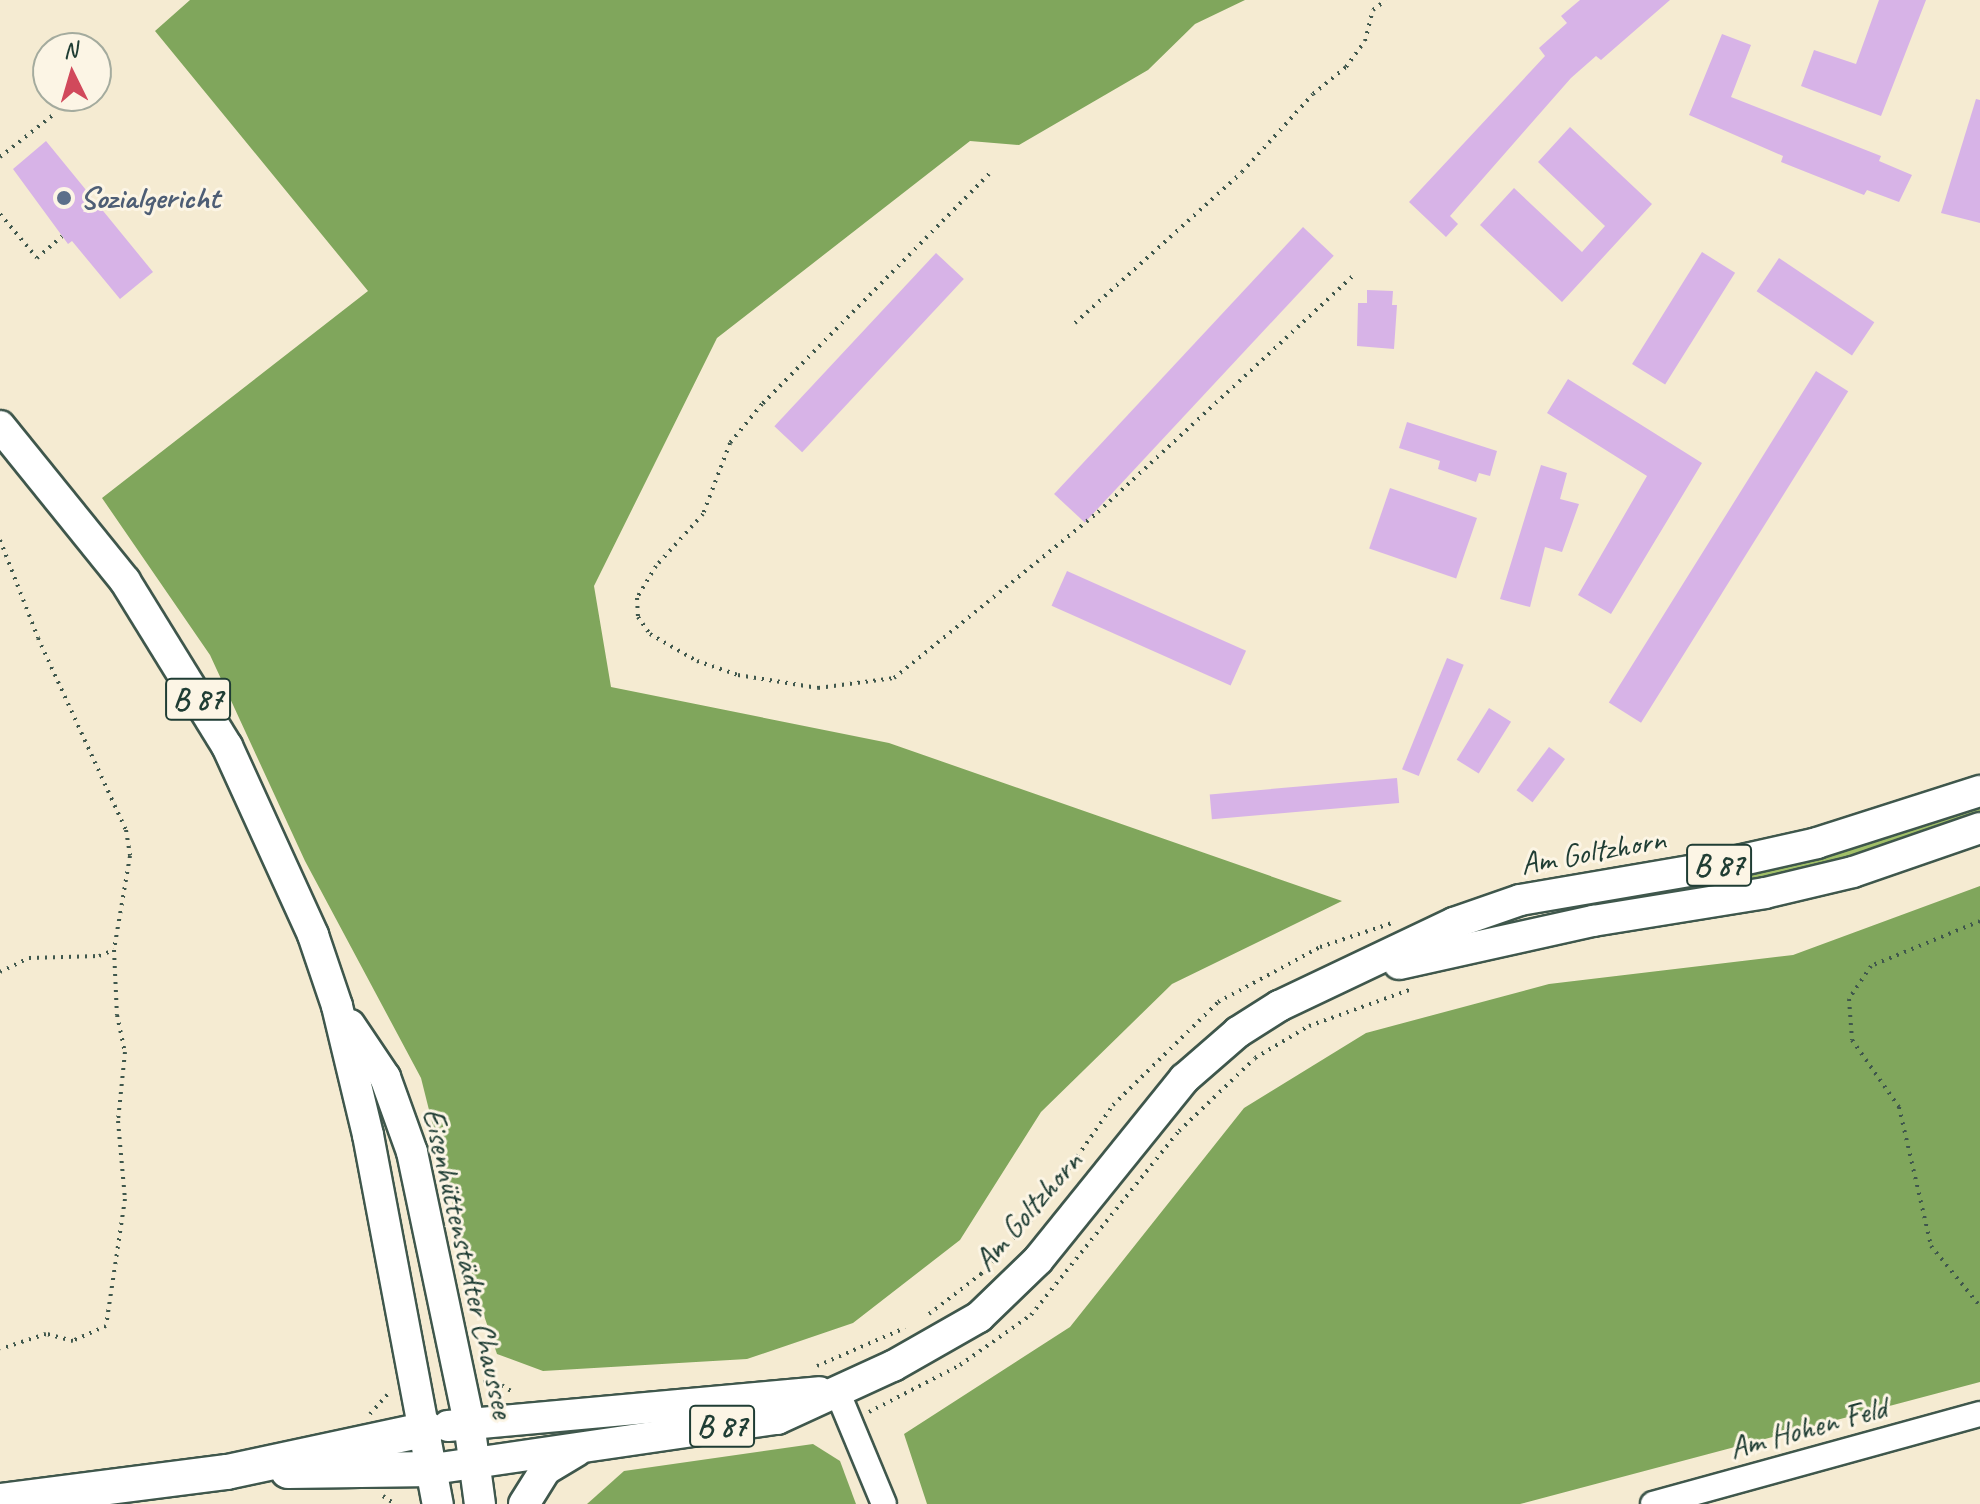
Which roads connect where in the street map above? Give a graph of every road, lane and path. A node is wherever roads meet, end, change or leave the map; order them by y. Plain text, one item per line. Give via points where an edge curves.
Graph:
1 (1386, 0) edge
2 (53, 115) dead end
3 (0, 157) edge
4 (989, 174) dead end
5 (0, 214) edge
6 (62, 236) dead end
7 (1353, 276) dead end
8 (1075, 323) dead end
9 (0, 426) edge
10 (0, 540) edge
11 (1980, 791) edge
12 (1980, 828) edge
13 (1980, 921) edge
14 (114, 950) junction
15 (0, 972) edge
16 (1320, 985) junction
17 (1424, 985) dead end
18 (337, 1006) junction
19 (1980, 1306) edge
20 (0, 1349) edge
21 (486, 1364) dead end
22 (392, 1380) dead end
23 (495, 1381) dead end
24 (837, 1391) junction
25 (1980, 1414) edge
26 (851, 1421) junction
27 (469, 1423) junction
28 (427, 1429) junction
29 (601, 1442) junction
30 (371, 1454) junction
31 (475, 1462) junction
32 (433, 1469) junction
33 (0, 1501) edge
34 (395, 1504) edge
35 (438, 1504) edge
36 (480, 1504) edge
37 (524, 1504) edge
38 (884, 1504) edge
39 (1653, 1504) edge

1 - 8 path via 1373,10 1365,41 1346,67 1313,94 1242,172
2 - 3 path
4 - 7 path via 730,443 703,514 656,566 637,598 638,617 650,634 697,661 738,675 818,688 894,678 1098,512
5 - 6 path via 37,258
9 - 18 main road, Eisenhüttenstädter Chaussee / B 87 via 125,581 227,746 313,935
10 - 14 path via 38,638 126,830 130,856
11 - 16 main road, Am Goltzhorn / B 87 via 1817,843 1520,900 1454,923
12 - 16 main road, Am Goltzhorn / B 87 via 1853,872 1779,890 1463,947
13 - 19 path via 1871,966 1849,999 1852,1040 1899,1107 1931,1246
14 - 15 path via 99,956 29,958
14 - 20 path via 125,1052 118,1121 125,1199 106,1326 73,1341 46,1334
16 - 24 main road, Am Goltzhorn / B 87 via 1238,1032 1184,1079 1013,1289 941,1340
17 - 26 path via 1309,1026 1255,1058 1179,1131 1031,1315 960,1365
18 - 27 main road, Eisenhüttenstädter Chaussee / B 87 via 385,1077 412,1152
18 - 28 main road, Eisenhüttenstädter Chaussee / B 87
21 - 23 path
22 - 30 path via 390,1394 366,1418
24 - 26 street
24 - 27 main road, Am Goltzhorn / B 87
24 - 29 main road, Am Goltzhorn / B 87 via 777,1419
25 - 39 street, Am Hohen Feld
26 - 38 street
27 - 28 main road, Am Goltzhorn / B 87
27 - 31 main road, Eisenhüttenstädter Chaussee / B 87
28 - 30 highway
28 - 32 main road, Eisenhüttenstädter Chaussee / B 87
29 - 31 main road, Am Goltzhorn / B 87
29 - 37 main road via 566,1454 545,1470
30 - 32 highway
30 - 33 highway
30 - 34 path via 374,1490
31 - 32 main road, Am Goltzhorn / B 87
31 - 36 main road, Eisenhüttenstädter Chaussee
32 - 35 main road, Eisenhüttenstädter Chaussee

